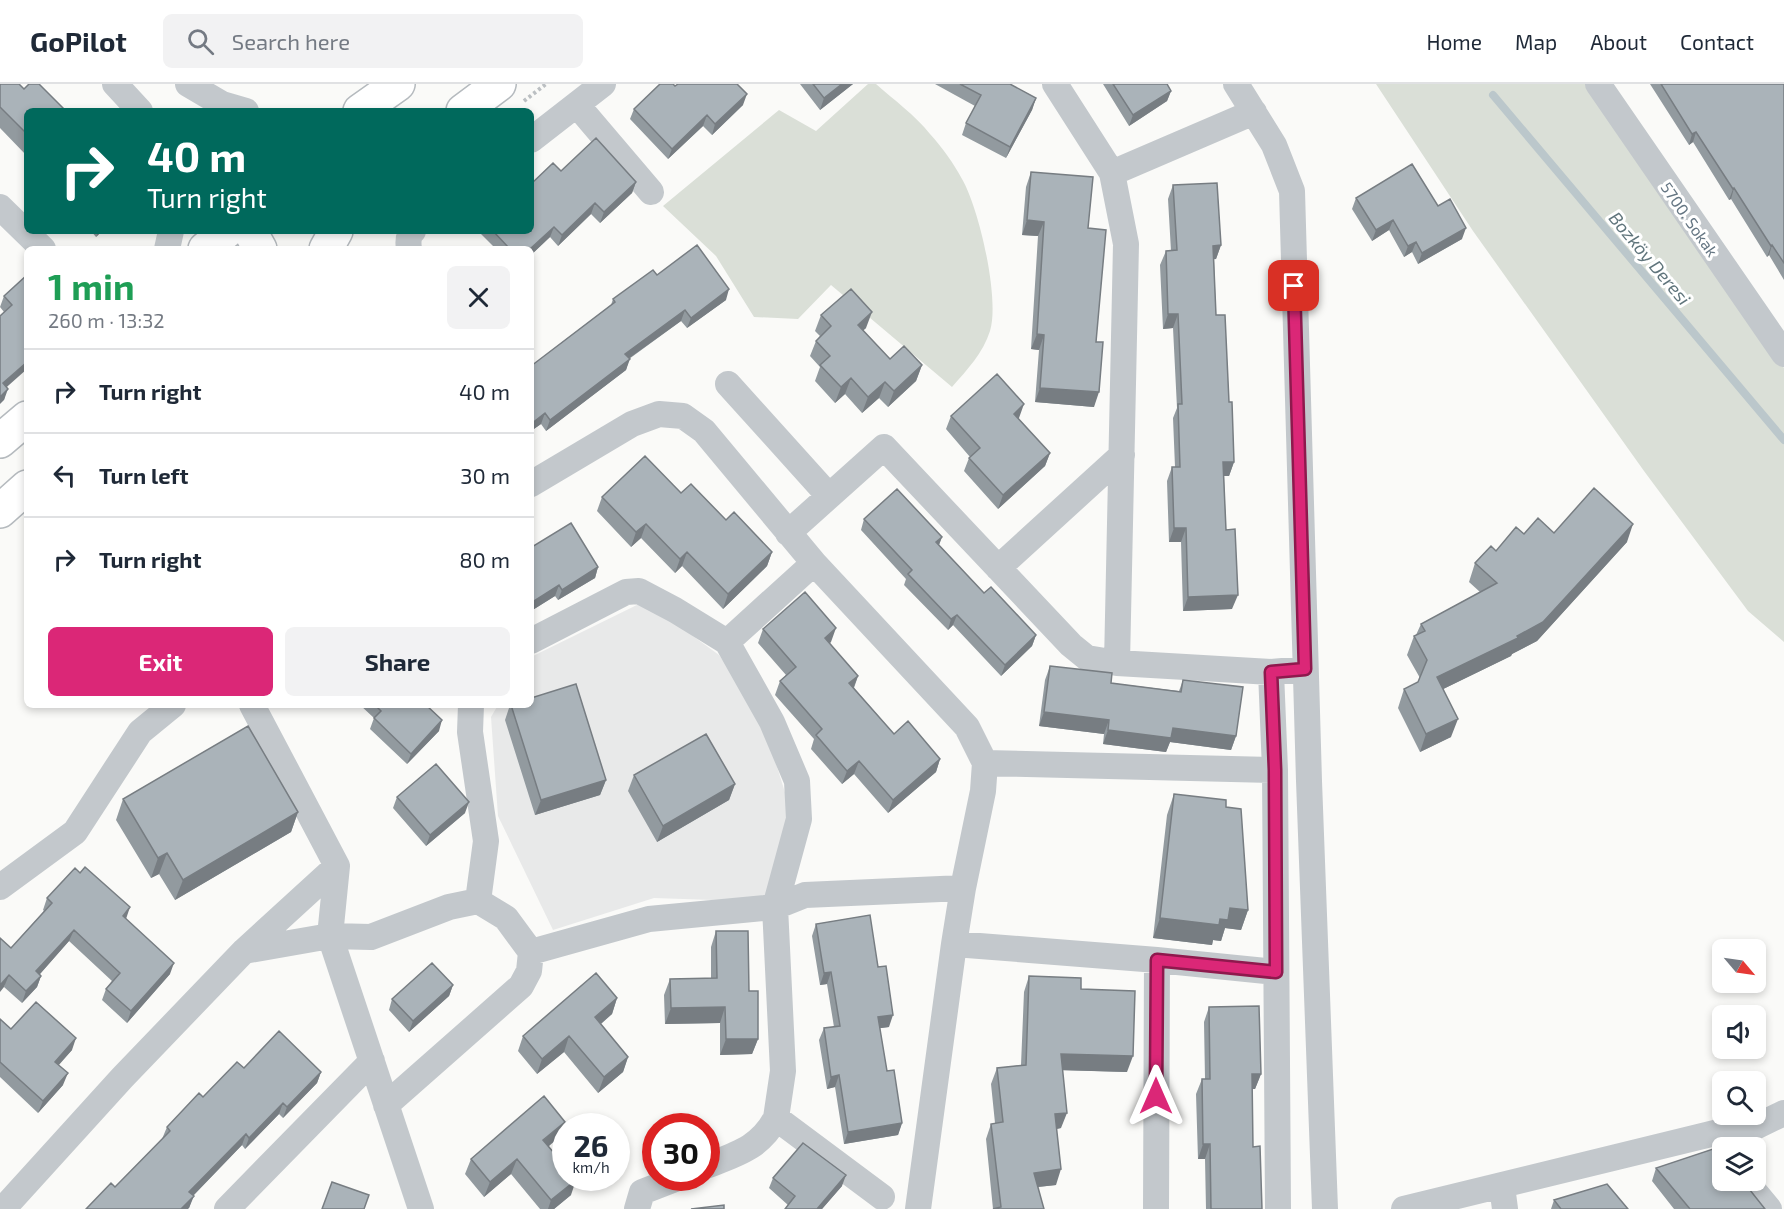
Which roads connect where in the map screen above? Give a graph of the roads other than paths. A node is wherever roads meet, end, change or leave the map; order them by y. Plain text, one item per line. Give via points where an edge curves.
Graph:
1 (115, 84) edge
2 (179, 84) edge
3 (188, 84) edge
4 (398, 84) edge
5 (603, 84) edge
6 (1055, 84) edge
7 (1236, 84) edge
8 (1598, 84) edge
9 (509, 95) edge
10 (577, 105) junction
11 (137, 108) edge
12 (202, 108) edge
13 (236, 108) edge
14 (364, 108) edge
15 (472, 108) edge
16 (1254, 112) junction
17 (534, 138) edge
18 (1112, 173) junction
19 (651, 192) dead end
20 (0, 207) edge
21 (24, 230) edge
22 (28, 234) edge
23 (222, 234) edge
24 (40, 246) edge
25 (208, 246) edge
26 (1784, 354) edge
27 (728, 384) dead end
28 (24, 421) edge
29 (0, 441) edge
30 (1122, 455) junction
31 (534, 482) edge
32 (24, 490) edge
33 (829, 496) junction
34 (0, 511) edge
35 (788, 533) junction
36 (814, 563) junction
37 (998, 568) junction
38 (534, 639) edge
39 (727, 642) junction
40 (1117, 663) junction
41 (1305, 669) junction
42 (1271, 672) junction
43 (169, 708) edge
44 (254, 708) edge
45 (471, 708) edge
46 (985, 763) junction
47 (1275, 770) junction
48 (337, 866) junction
49 (0, 887) edge
50 (963, 888) junction
51 (478, 901) junction
52 (775, 907) junction
53 (330, 936) junction
54 (954, 944) junction
55 (244, 951) junction
56 (531, 952) junction
57 (1157, 960) junction
58 (1276, 972) junction
59 (372, 1061) junction
60 (386, 1105) junction
61 (1784, 1113) edge
62 (776, 1118) junction
63 (1731, 1137) edge
64 (1712, 1145) edge
65 (720, 1160) edge
66 (645, 1191) edge
67 (1754, 1191) edge
68 (882, 1197) dead end
69 (1504, 1197) edge
70 (4, 1201) edge
71 (227, 1209) edge
72 (421, 1209) edge
73 (637, 1209) edge
74 (918, 1209) edge
75 (1156, 1209) edge
76 (1278, 1209) edge
77 (1325, 1209) edge
78 (1404, 1209) edge
79 (1769, 1209) edge

1 - 11 street
2 - 12 street
3 - 13 street
4 - 14 main road
5 - 10 street
6 - 18 street
7 - 16 street
8 - 26 street, 5700. Sokak
9 - 15 main road
10 - 17 street
10 - 19 street
16 - 18 street
16 - 41 street via 1274,145 1292,190
18 - 30 street via 1126,244
20 - 21 street
22 - 24 street
23 - 25 main road
27 - 33 street
28 - 29 main road
30 - 37 street
30 - 40 street
31 - 35 street via 632,424 658,414 683,416 704,431
32 - 34 main road
33 - 35 street
33 - 37 street via 884,447
35 - 36 street
36 - 39 street
36 - 46 street via 967,727
37 - 40 street via 1087,658
38 - 39 street via 626,592 639,591
39 - 52 street via 772,722 796,781 799,819
40 - 42 street
41 - 42 street
41 - 77 street
42 - 47 street
43 - 49 street via 140,732 75,832
44 - 48 street
45 - 51 street via 470,732 486,841
46 - 47 street
46 - 50 street
47 - 58 street
48 - 53 street
48 - 55 street
50 - 52 street via 805,895
50 - 54 street
51 - 53 street via 449,907 371,937
51 - 56 street via 506,918
52 - 56 street via 649,919
52 - 62 street via 783,1071
53 - 55 street
53 - 59 street
54 - 57 street
54 - 74 street
55 - 70 street
56 - 60 street via 529,970 521,986
57 - 58 street
57 - 75 street
58 - 76 street
59 - 60 street
59 - 71 street
60 - 72 street
61 - 63 street
62 - 65 street via 768,1133 746,1150
62 - 68 street
64 - 69 street
66 - 73 street
67 - 79 street
69 - 78 street

